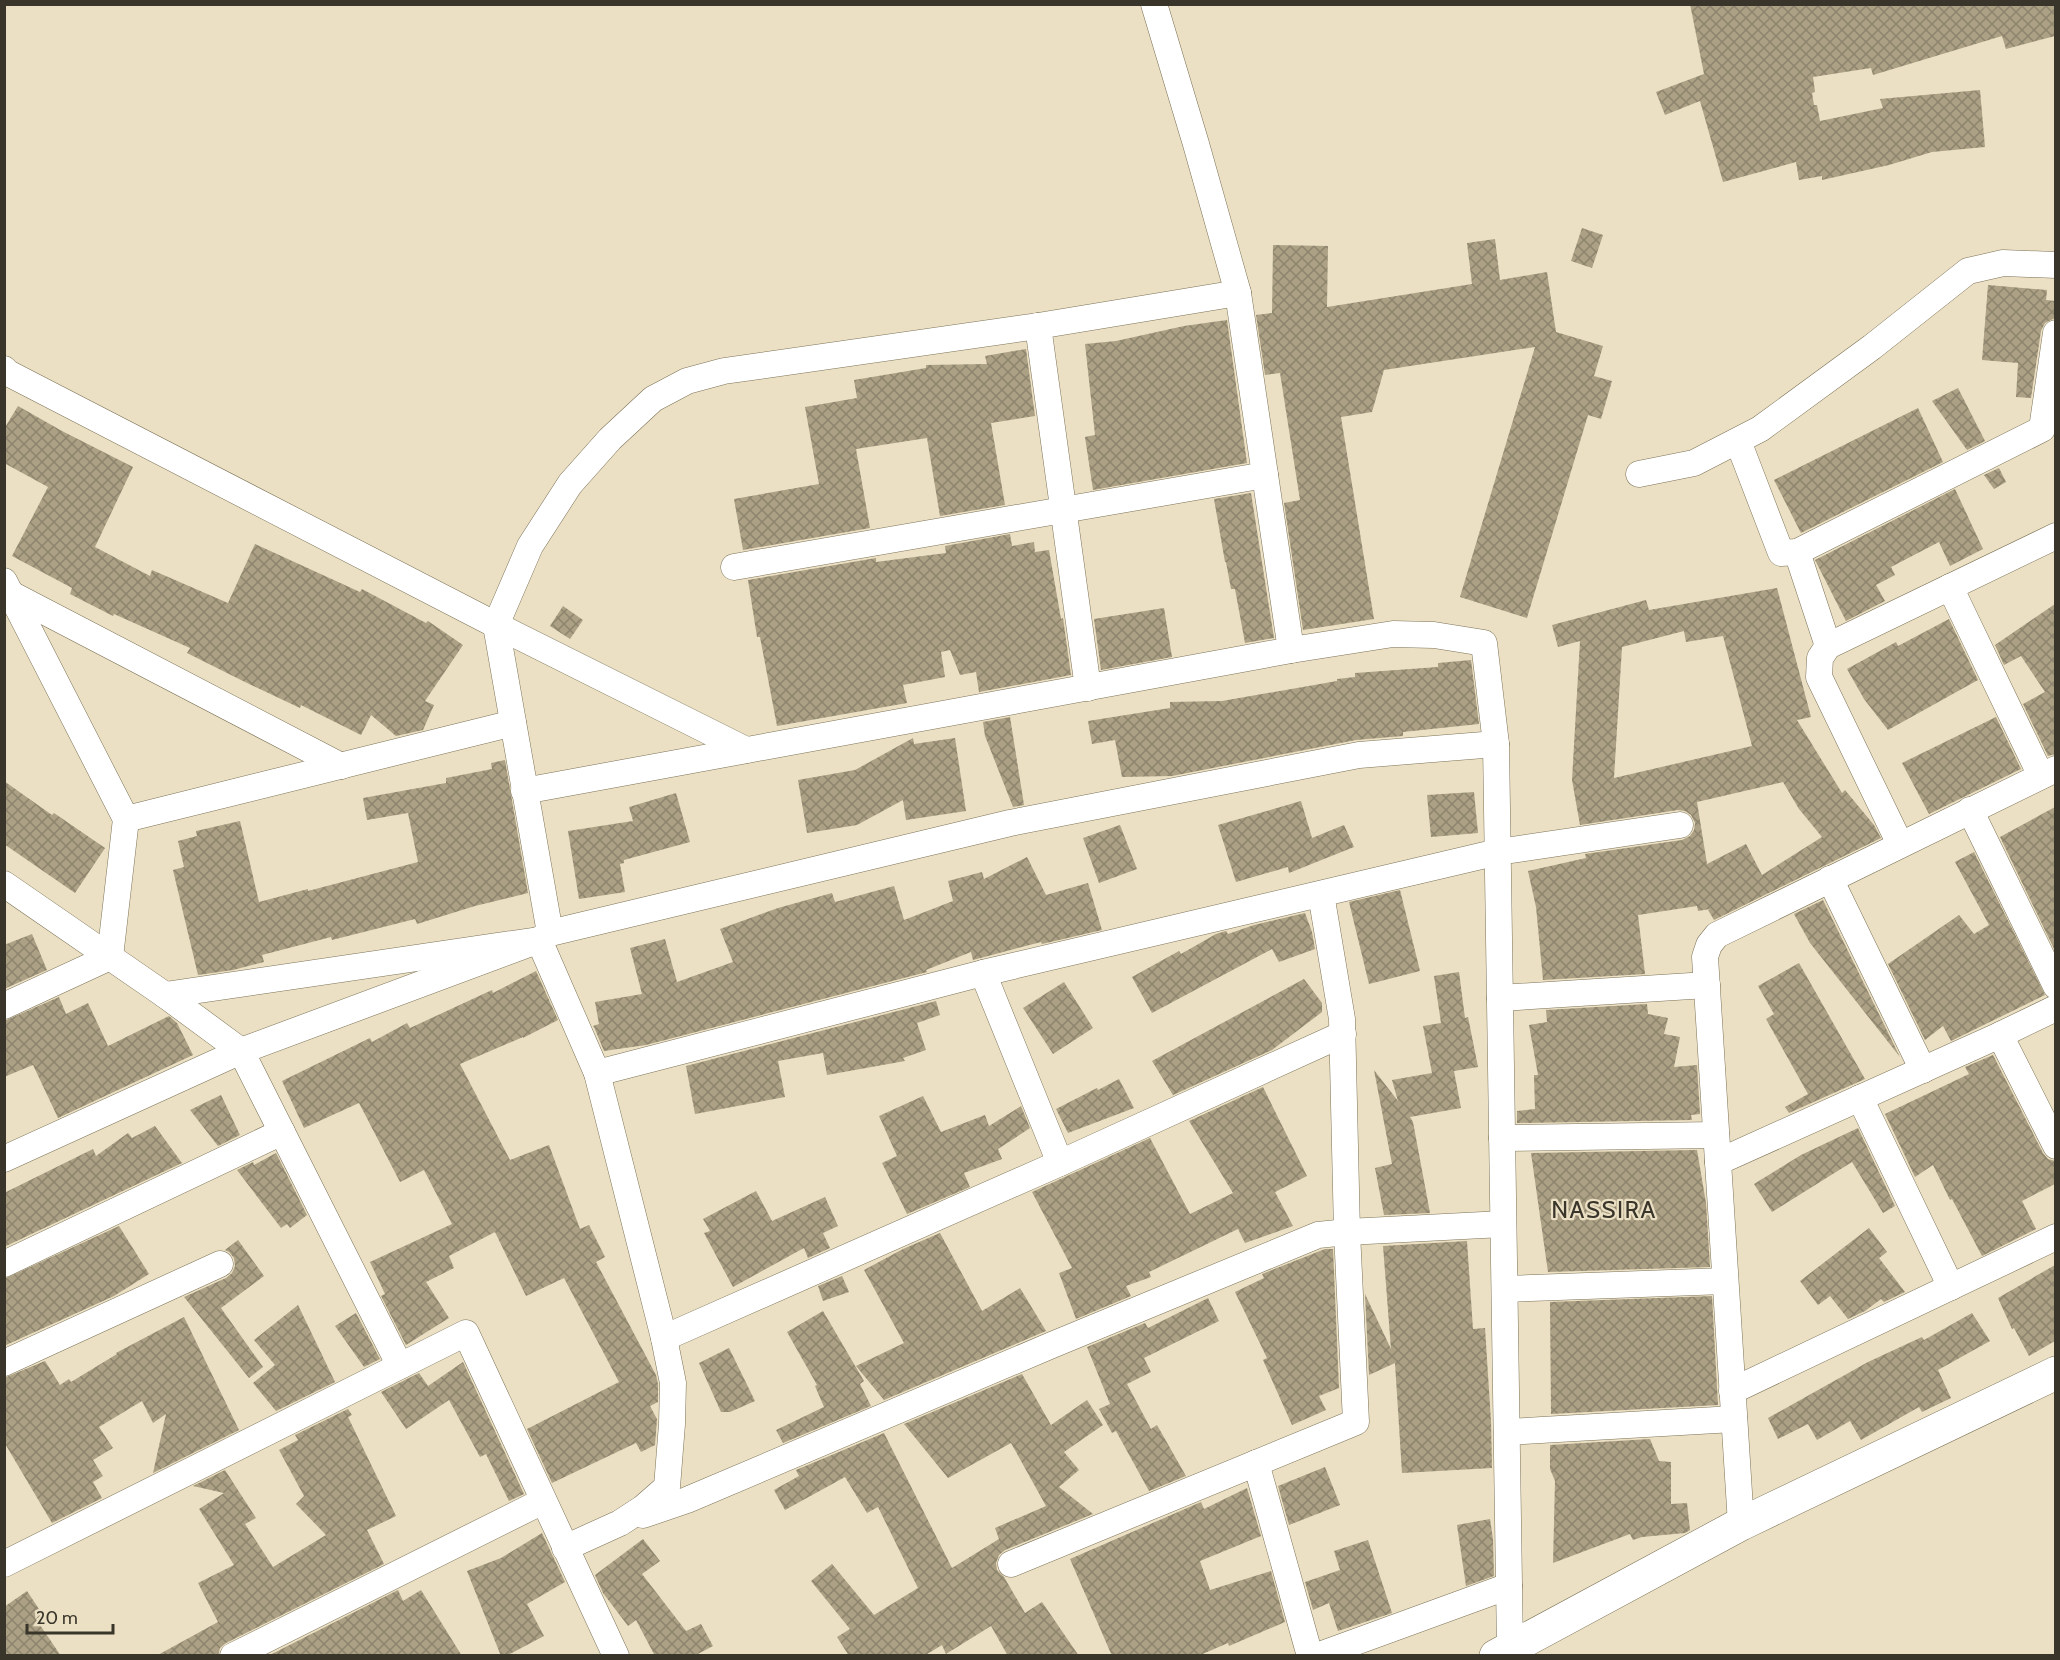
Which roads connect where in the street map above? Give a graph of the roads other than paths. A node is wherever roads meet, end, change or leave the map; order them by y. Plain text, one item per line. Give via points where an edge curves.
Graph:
1 (1154, 4) edge
2 (2055, 265) edge
3 (1238, 293) junction
4 (1038, 326) junction
5 (2055, 333) edge
6 (4, 369) edge
7 (2049, 435) edge
8 (1738, 441) junction
9 (1639, 474) dead end
10 (1265, 475) junction
11 (1064, 511) junction
12 (2055, 536) edge
13 (1797, 552) junction
14 (734, 567) dead end
15 (8, 587) edge
16 (1950, 587) junction
17 (496, 625) junction
18 (1828, 646) junction
19 (1291, 650) junction
20 (1088, 688) junction
21 (513, 723) junction
22 (1496, 744) junction
23 (746, 750) junction
24 (341, 766) junction
25 (2048, 772) edge
26 (524, 791) junction
27 (1970, 810) junction
28 (126, 819) junction
29 (1680, 825) dead end
30 (1900, 844) junction
31 (1498, 852) junction
32 (1830, 879) junction
33 (4, 884) edge
34 (1321, 894) junction
35 (30, 901) junction
36 (4, 911) edge
37 (545, 936) junction
38 (110, 957) junction
39 (983, 973) junction
40 (1707, 984) junction
41 (2055, 986) edge
42 (165, 994) junction
43 (1500, 998) junction
44 (4, 1006) edge
45 (2055, 1008) edge
46 (1342, 1034) junction
47 (2000, 1035) junction
48 (241, 1051) junction
49 (1923, 1070) junction
50 (597, 1073) junction
51 (1860, 1098) junction
52 (282, 1132) junction
53 (1716, 1135) junction
54 (1502, 1138) junction
55 (2055, 1146) edge
56 (4, 1159) edge
57 (1718, 1162) junction
58 (1060, 1163) junction
59 (1503, 1224) junction
60 (1347, 1232) junction
61 (2055, 1237) edge
62 (4, 1264) edge
63 (220, 1264) dead end
64 (1725, 1281) junction
65 (1951, 1287) junction
66 (1504, 1289) junction
67 (664, 1338) junction
68 (4, 1363) edge
69 (400, 1366) junction
70 (2055, 1373) edge
71 (1732, 1391) junction
72 (1734, 1419) junction
73 (1506, 1432) junction
74 (1256, 1463) junction
75 (543, 1501) junction
76 (620, 1523) junction
77 (1741, 1524) junction
78 (565, 1548) junction
79 (4, 1564) edge
80 (1011, 1564) dead end
81 (1509, 1586) junction
82 (1503, 1652) edge
83 (233, 1656) edge
84 (616, 1656) edge
85 (1310, 1656) edge
86 (1317, 1656) edge

1 - 3 street
2 - 8 street via 2003,263 1968,271 1863,354
3 - 4 street
3 - 10 street
4 - 11 street
4 - 17 street via 724,371 687,381 654,399 609,439 570,484 530,546
5 - 7 street
6 - 17 street
7 - 13 street
8 - 9 street via 1694,463
8 - 13 street via 1781,553
10 - 11 street
10 - 19 street
11 - 14 street
11 - 20 street
12 - 16 street
13 - 18 street
15 - 24 street
15 - 28 street
16 - 18 street
16 - 25 street
17 - 21 street
17 - 23 street
18 - 30 street via 1820,658 1819,677
19 - 20 street
19 - 22 street via 1393,634 1434,635 1484,643
20 - 23 street
21 - 24 street
21 - 26 street
22 - 31 street
22 - 37 street via 1359,755 1010,823
23 - 26 street
24 - 28 street
25 - 27 street
26 - 37 street
27 - 30 street
27 - 41 street
28 - 38 street
29 - 31 street
30 - 32 street
31 - 34 street
31 - 43 street
32 - 40 street via 1717,935 1705,957
32 - 49 street
33 - 35 street
34 - 39 street
34 - 46 street
35 - 36 street
35 - 38 street
37 - 42 street
37 - 48 street
37 - 50 street
38 - 42 street
38 - 44 street
39 - 50 street
39 - 58 street
40 - 43 street
40 - 53 street
42 - 48 street
43 - 54 street
45 - 47 street
46 - 58 street
46 - 60 street
47 - 49 street
47 - 55 street
48 - 52 street
48 - 56 street
49 - 51 street
50 - 67 street
51 - 57 street
51 - 65 street
52 - 62 street
52 - 69 street
53 - 54 street
53 - 57 street
54 - 59 street
57 - 64 street
58 - 67 street
59 - 60 street
59 - 66 street
60 - 74 street via 1356,1422
60 - 76 street via 1318,1235 687,1500
61 - 65 street
63 - 68 street
64 - 66 street
64 - 71 street
65 - 71 street
66 - 73 street
67 - 76 street via 673,1383 667,1487
69 - 75 street via 466,1334
69 - 79 street
70 - 77 main road
71 - 72 street
72 - 73 street
72 - 77 street
73 - 81 street
74 - 80 street
74 - 85 street
75 - 78 street
75 - 83 street
76 - 78 street
77 - 82 main road
78 - 84 street
81 - 82 street
81 - 86 street

